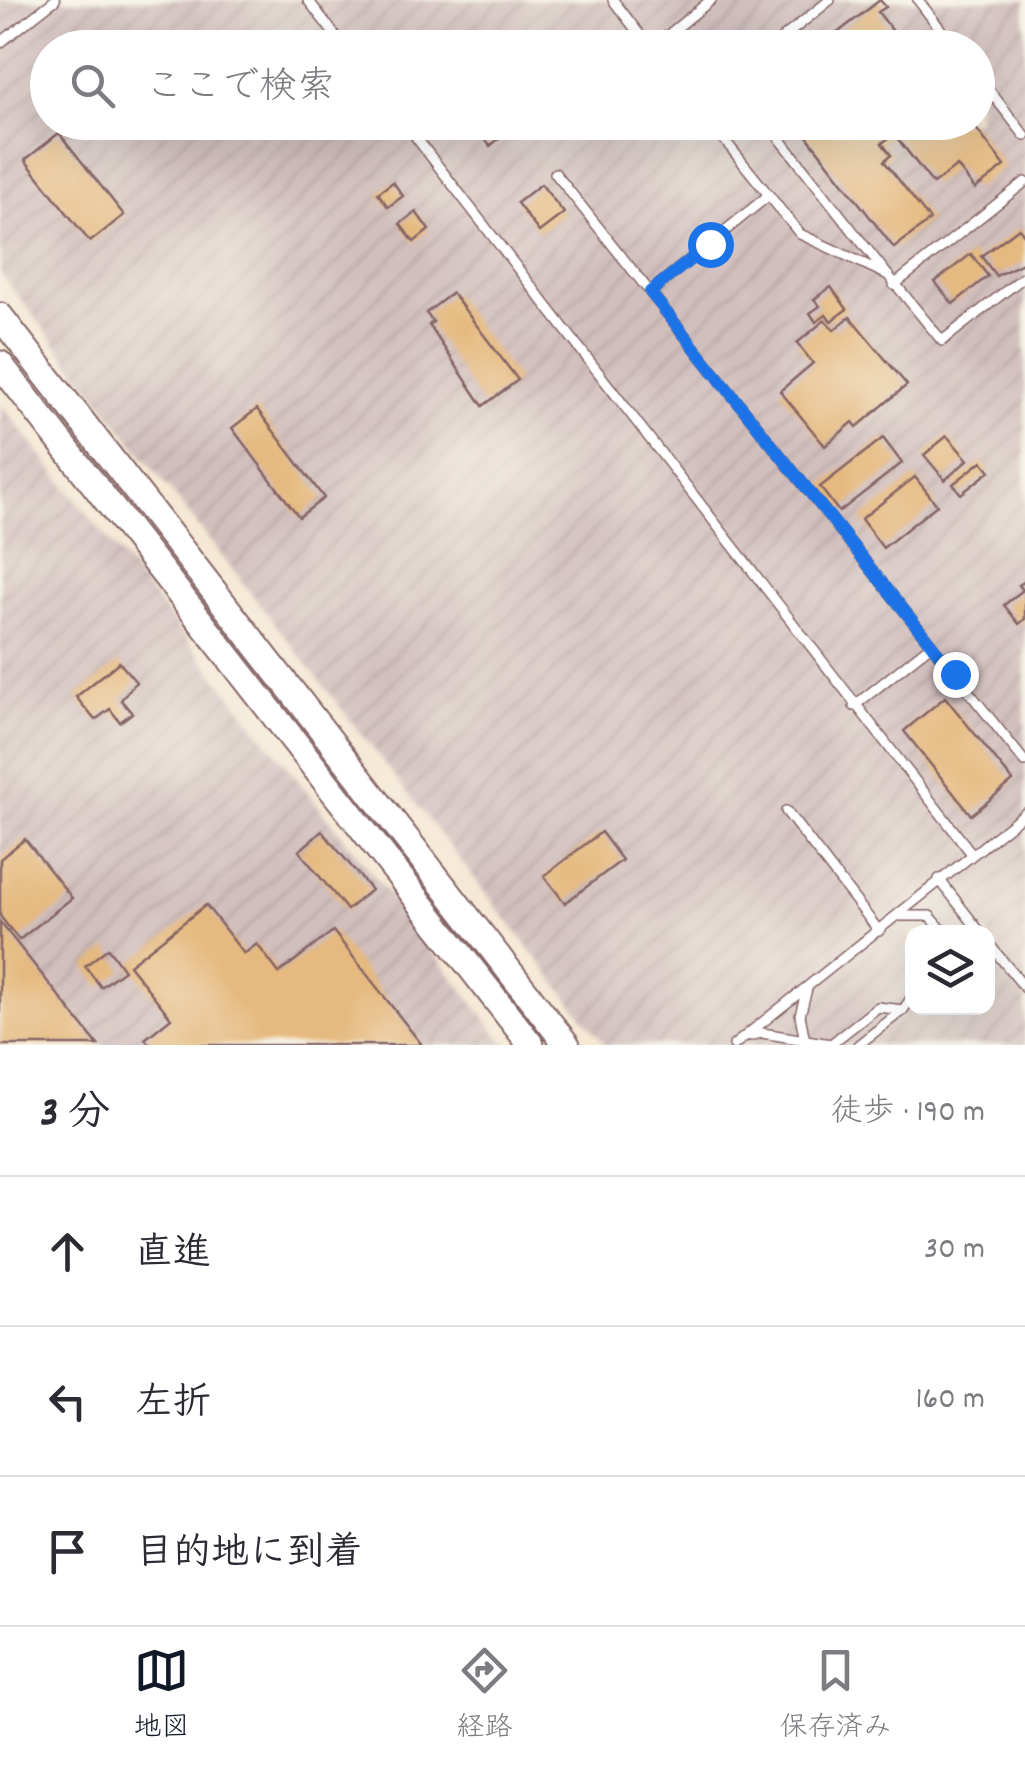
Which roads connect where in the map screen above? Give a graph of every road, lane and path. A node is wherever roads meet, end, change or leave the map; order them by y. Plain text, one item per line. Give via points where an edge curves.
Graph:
1 (55, 0) edge
2 (308, 0) edge
3 (613, 0) edge
4 (711, 0) edge
5 (830, 0) edge
6 (918, 0) edge
7 (332, 30) edge
8 (637, 30) edge
9 (674, 30) edge
10 (792, 30) edge
11 (941, 30) edge
12 (0, 43) edge
13 (995, 98) edge
14 (1025, 136) edge
15 (418, 140) edge
16 (725, 140) edge
17 (782, 140) edge
18 (555, 173) dead end
19 (1025, 182) edge
20 (769, 195) junction
21 (1025, 276) edge
22 (891, 280) junction
23 (650, 292) junction
24 (0, 316) edge
25 (0, 364) edge
26 (932, 644) junction
27 (854, 706) junction
28 (1025, 762) edge
29 (786, 811) dead end
30 (1025, 813) edge
31 (972, 854) junction
32 (939, 879) junction
33 (898, 916) junction
34 (938, 925) edge
35 (975, 925) edge
36 (880, 930) junction
37 (995, 952) edge
38 (809, 986) junction
39 (1025, 988) edge
40 (905, 1004) edge
41 (905, 1006) edge
42 (739, 1042) edge
43 (805, 1043) edge
44 (532, 1045) edge
45 (568, 1045) edge
46 (858, 1045) edge

1 - 12 lane
2 - 7 lane
3 - 8 lane
4 - 9 lane
5 - 10 lane
6 - 11 lane
13 - 14 lane
15 - 27 lane
16 - 20 lane
17 - 22 lane
18 - 23 lane
19 - 22 lane
20 - 22 lane via 800,234
20 - 23 lane
21 - 22 lane via 942,341
23 - 26 lane
24 - 45 street
25 - 44 street
26 - 27 lane
26 - 28 lane
27 - 31 lane
29 - 36 lane
30 - 31 lane
31 - 32 lane
32 - 33 lane
32 - 35 lane
33 - 34 lane via 930,916
33 - 36 lane
36 - 38 lane
37 - 39 lane
38 - 42 lane
38 - 43 lane via 800,1014
40 - 43 lane via 878,1007 831,1044
41 - 46 lane
42 - 43 lane via 762,1033

